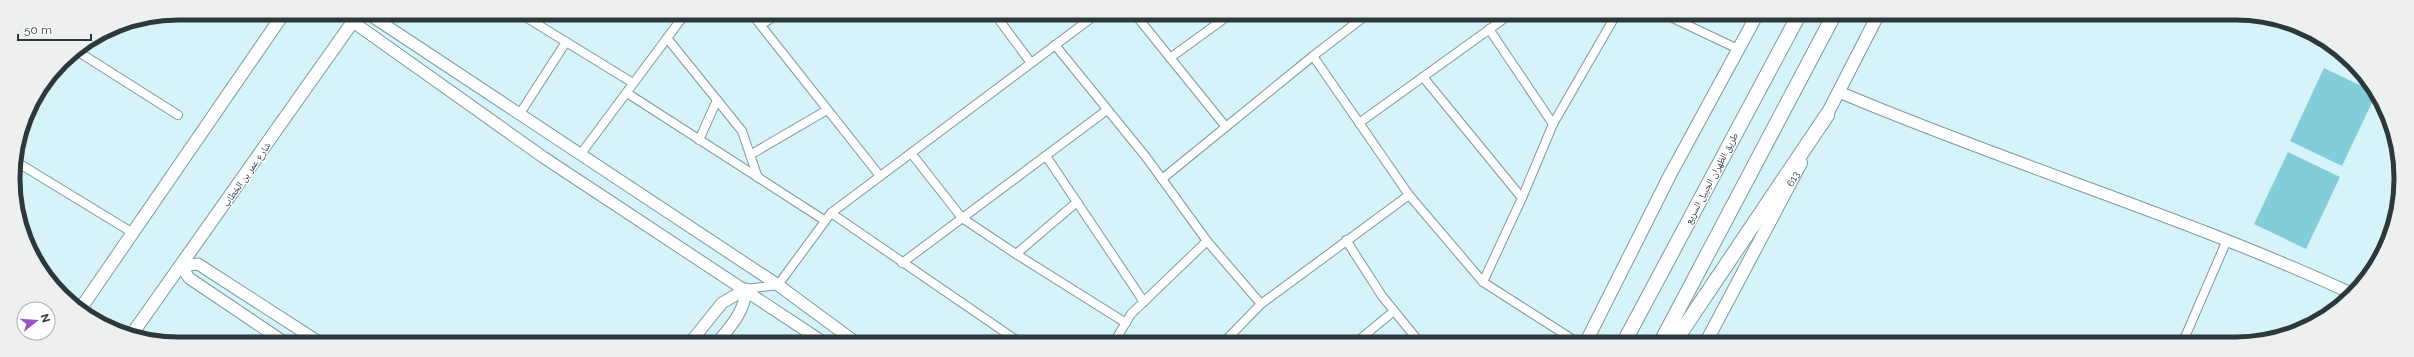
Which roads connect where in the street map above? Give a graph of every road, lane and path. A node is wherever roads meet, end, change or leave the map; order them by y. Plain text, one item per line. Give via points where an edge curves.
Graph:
1 (279, 20) edge
2 (354, 20) edge
3 (360, 20) edge
4 (377, 20) edge
5 (530, 20) edge
6 (682, 20) edge
7 (757, 20) edge
8 (768, 20) edge
9 (999, 20) edge
10 (1089, 20) edge
11 (1140, 20) edge
12 (1222, 20) edge
13 (1359, 20) edge
14 (1502, 20) edge
15 (1613, 20) edge
16 (1677, 20) edge
17 (1754, 20) edge
18 (1797, 20) edge
19 (1831, 20) edge
20 (1875, 20) edge
21 (761, 25) junction
22 (1489, 29) junction
23 (667, 38) junction
24 (566, 42) junction
25 (1055, 45) junction
26 (1738, 49) junction
27 (81, 54) edge
28 (1313, 56) junction
29 (1170, 58) junction
30 (1031, 63) junction
31 (1423, 77) junction
32 (634, 84) junction
33 (1839, 92) junction
34 (626, 93) junction
35 (717, 100) junction
36 (827, 110) junction
37 (1107, 110) junction
38 (178, 115) dead end
39 (519, 115) junction
40 (1827, 115) junction
41 (1359, 123) junction
42 (1553, 124) junction
43 (1226, 127) junction
44 (699, 140) junction
45 (911, 153) junction
46 (580, 155) junction
47 (750, 155) junction
48 (1046, 156) junction
49 (20, 164) edge
50 (880, 176) junction
51 (758, 178) junction
52 (1162, 179) junction
53 (1409, 195) junction
54 (1522, 198) junction
55 (1077, 202) junction
56 (831, 213) junction
57 (962, 218) junction
58 (824, 220) junction
59 (133, 233) junction
60 (1346, 240) junction
61 (2226, 240) junction
62 (1207, 241) junction
63 (1016, 254) junction
64 (902, 263) junction
65 (181, 266) junction
66 (1483, 282) junction
67 (778, 285) junction
68 (746, 289) junction
69 (2347, 291) edge
70 (1144, 302) junction
71 (1261, 304) junction
72 (83, 305) edge
73 (1394, 311) junction
74 (1126, 323) junction
75 (134, 331) edge
76 (277, 337) edge
77 (311, 337) edge
78 (695, 337) edge
79 (721, 337) edge
80 (816, 337) edge
81 (849, 337) edge
82 (1012, 337) edge
83 (1117, 337) edge
84 (1229, 337) edge
85 (1362, 337) edge
86 (1416, 337) edge
87 (1569, 337) edge
88 (1589, 337) edge
89 (1627, 337) edge
90 (1664, 337) edge
91 (1678, 337) edge
92 (1709, 337) edge
93 (2185, 337) edge

1 - 59 main road
2 - 65 main road, شارع عمر بن الخطاب
3 - 68 street via 543,158
4 - 39 street
5 - 24 street
6 - 23 street
7 - 21 street
8 - 21 street
9 - 30 street
10 - 25 street
11 - 29 street
12 - 29 street
13 - 28 street
14 - 22 street
15 - 42 street
16 - 26 street
17 - 26 main road
18 - 89 highway, طريق الظهران الجبيل السريع
19 - 90 highway
20 - 33 main road, 613
21 - 36 street
22 - 31 street
22 - 42 street
23 - 32 street
23 - 35 street
24 - 32 street
24 - 39 street
25 - 30 street
25 - 37 street
26 - 88 main road via 1670,175
27 - 38 street
28 - 41 street
28 - 43 street
29 - 43 street
30 - 45 street
31 - 41 street
31 - 54 street
32 - 34 street
33 - 40 main road, 613
33 - 61 street via 1929,130
34 - 44 street
34 - 46 street
35 - 44 street
35 - 47 street via 742,131
36 - 47 street
36 - 50 street
37 - 48 street
37 - 52 street
39 - 46 street
40 - 91 highway
40 - 92 main road, 613
41 - 53 street
42 - 54 street
43 - 52 street
44 - 51 street
45 - 50 street
45 - 57 street
46 - 67 street
47 - 51 street
48 - 55 street
48 - 57 street
49 - 59 street
50 - 56 street
51 - 58 street
52 - 62 street
53 - 60 street
53 - 66 street
54 - 66 street
55 - 63 street
55 - 70 street
56 - 58 street
56 - 64 street
57 - 63 street
57 - 64 street
58 - 67 street
59 - 72 main road
60 - 71 street
60 - 73 street
61 - 69 street via 2277,259
61 - 93 street
62 - 70 street
62 - 71 street
63 - 74 street
64 - 82 street
65 - 75 main road, شارع عمر بن الخطاب
65 - 76 street via 189,278
65 - 77 street via 198,264
66 - 87 street
67 - 68 street
67 - 81 street
68 - 78 street via 722,303
68 - 79 street via 746,302
68 - 80 street
70 - 74 street
71 - 84 street
73 - 85 street
73 - 86 street
74 - 83 street

